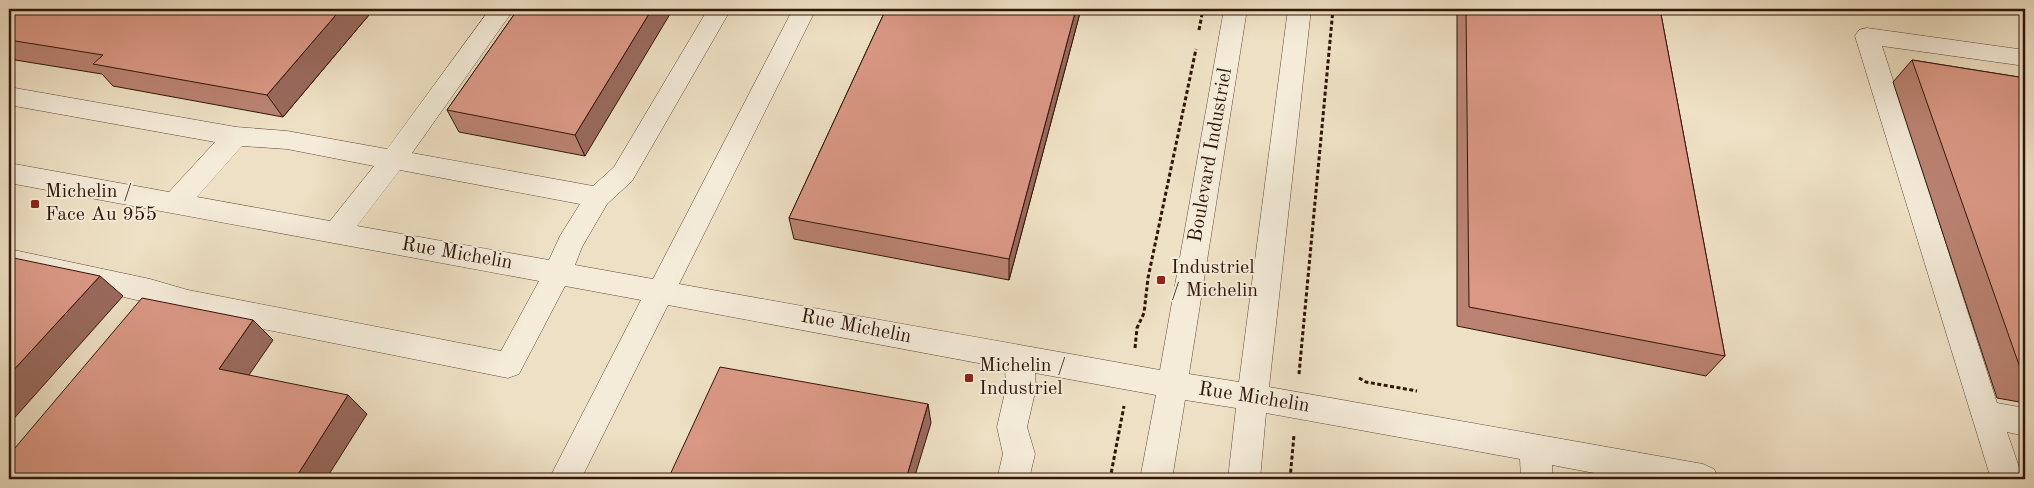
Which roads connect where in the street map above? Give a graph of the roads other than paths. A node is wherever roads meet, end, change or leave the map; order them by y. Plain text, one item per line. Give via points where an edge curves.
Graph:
1 (502, 9) edge
2 (718, 9) edge
3 (805, 9) edge
4 (1236, 9) edge
5 (1300, 9) edge
6 (2025, 58) edge
7 (9, 96) edge
8 (236, 136) junction
9 (394, 159) junction
10 (10, 174) edge
11 (598, 197) junction
12 (175, 203) junction
13 (337, 232) junction
14 (9, 260) edge
15 (557, 272) junction
16 (660, 291) junction
17 (1019, 358) junction
18 (1174, 384) junction
19 (1253, 398) junction
20 (1985, 414) junction
21 (2025, 422) edge
22 (1535, 448) junction
23 (565, 479) edge
24 (1013, 479) edge
25 (1156, 479) edge
26 (1244, 479) edge
27 (1537, 479) edge
28 (1703, 479) edge
29 (2007, 479) edge

1 - 9 street
2 - 11 street via 623,174
3 - 16 street
4 - 18 street, Boulevard Industriel
5 - 19 street
6 - 20 street via 1867,36
7 - 8 street
8 - 9 street via 287,140
8 - 12 street
9 - 11 street
9 - 13 street
10 - 12 street, Rue Michelin
11 - 15 street
12 - 13 street, Rue Michelin
13 - 15 street, Rue Michelin
14 - 15 street via 149,304 188,302 508,365
15 - 16 street, Rue Michelin
16 - 17 street, Rue Michelin
16 - 23 street
17 - 18 street, Rue Michelin
17 - 24 street via 1021,388 1012,427 1018,454
18 - 19 street, Rue Michelin
18 - 25 street, Boulevard Industriel
19 - 22 street, Rue Michelin
19 - 26 street
20 - 21 street
20 - 29 street
22 - 27 street
22 - 28 street, Rue Michelin

